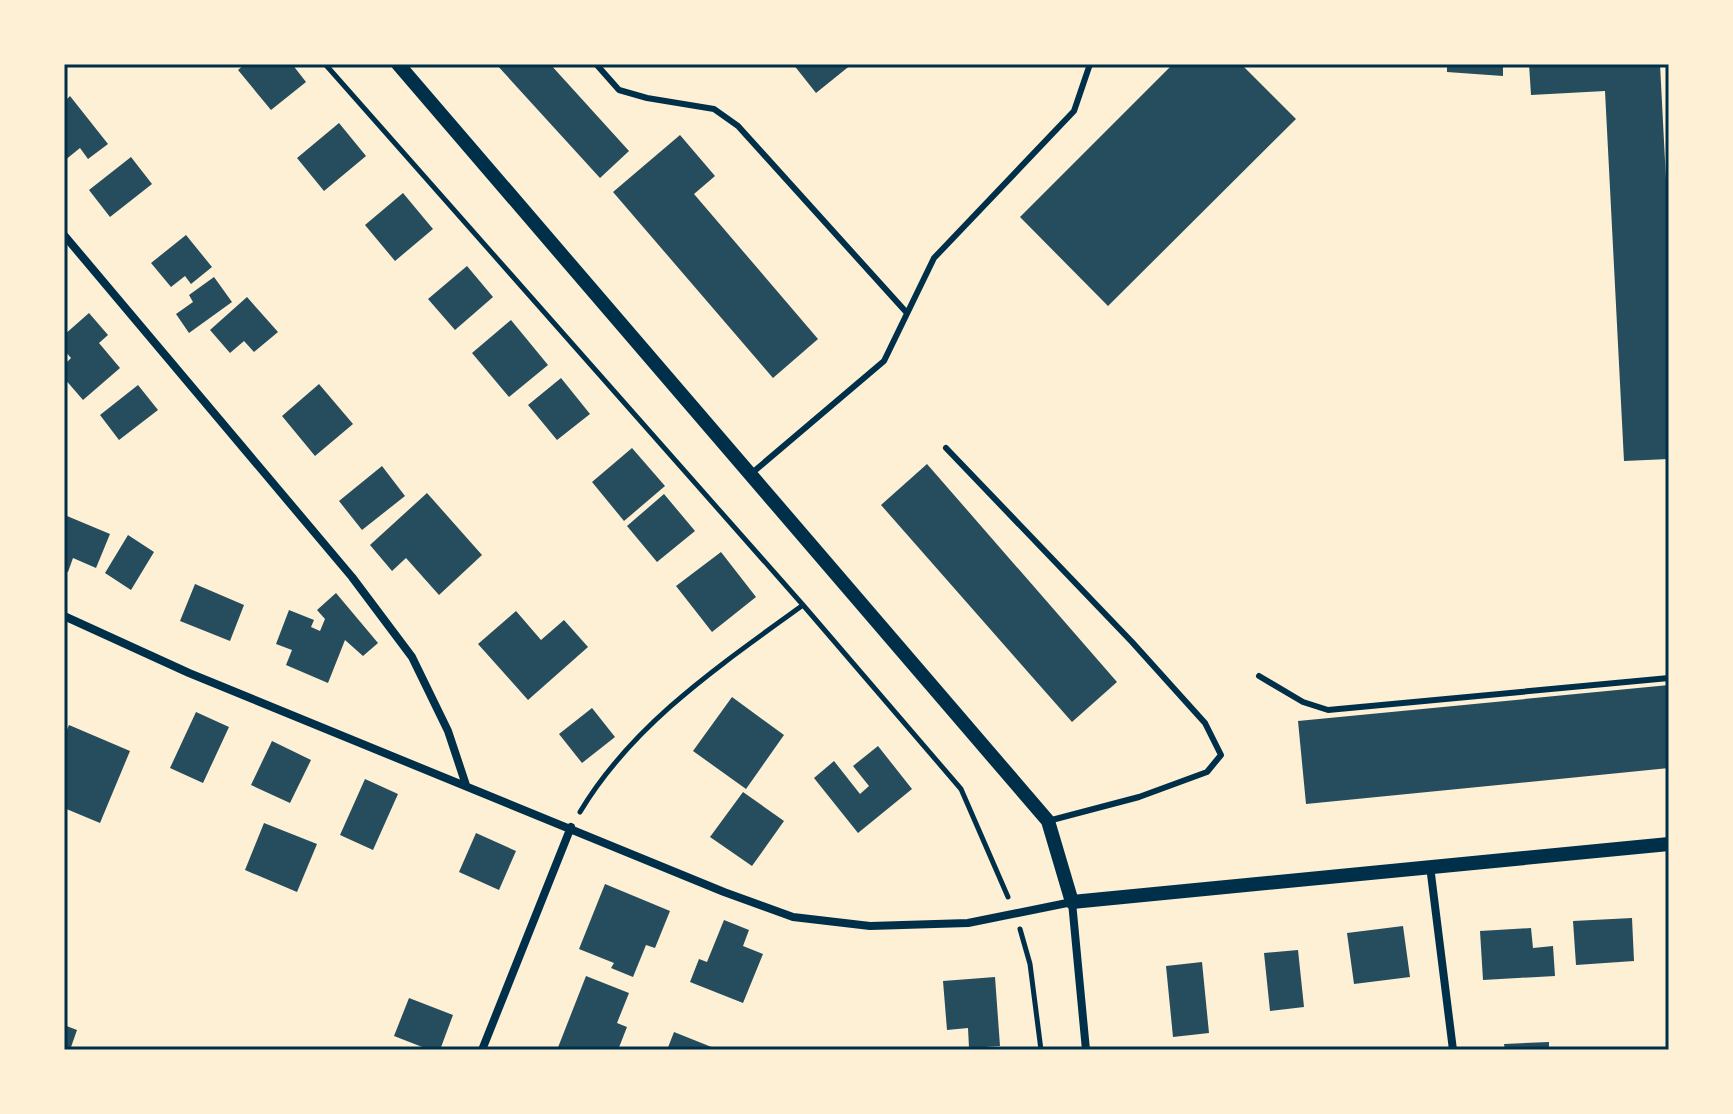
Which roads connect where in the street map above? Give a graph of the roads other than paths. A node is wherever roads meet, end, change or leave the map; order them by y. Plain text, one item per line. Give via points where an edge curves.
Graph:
1 (398, 64) edge
2 (596, 64) edge
3 (1090, 64) edge
4 (64, 235) edge
5 (907, 313) junction
6 (946, 448) dead end
7 (751, 475) junction
8 (64, 616) edge
9 (1259, 676) dead end
10 (1669, 678) edge
11 (466, 785) junction
12 (1048, 821) junction
13 (571, 827) junction
14 (1669, 844) edge
15 (1430, 866) junction
16 (1072, 902) junction
17 (482, 1050) edge
18 (1086, 1050) edge
19 (1453, 1050) edge

1 - 7 street
2 - 5 lane via 619,90 714,109 738,126
3 - 5 lane via 1074,111 934,258
4 - 11 street via 352,577 412,657 448,731
5 - 7 lane via 884,361
6 - 12 lane via 1205,723 1221,755 1207,772
7 - 12 street
8 - 11 street via 189,673
9 - 10 lane via 1328,710
11 - 13 street
12 - 16 street
13 - 16 street via 793,917 870,926 968,923
13 - 17 street
14 - 15 street
15 - 16 street
15 - 19 street
16 - 18 street

